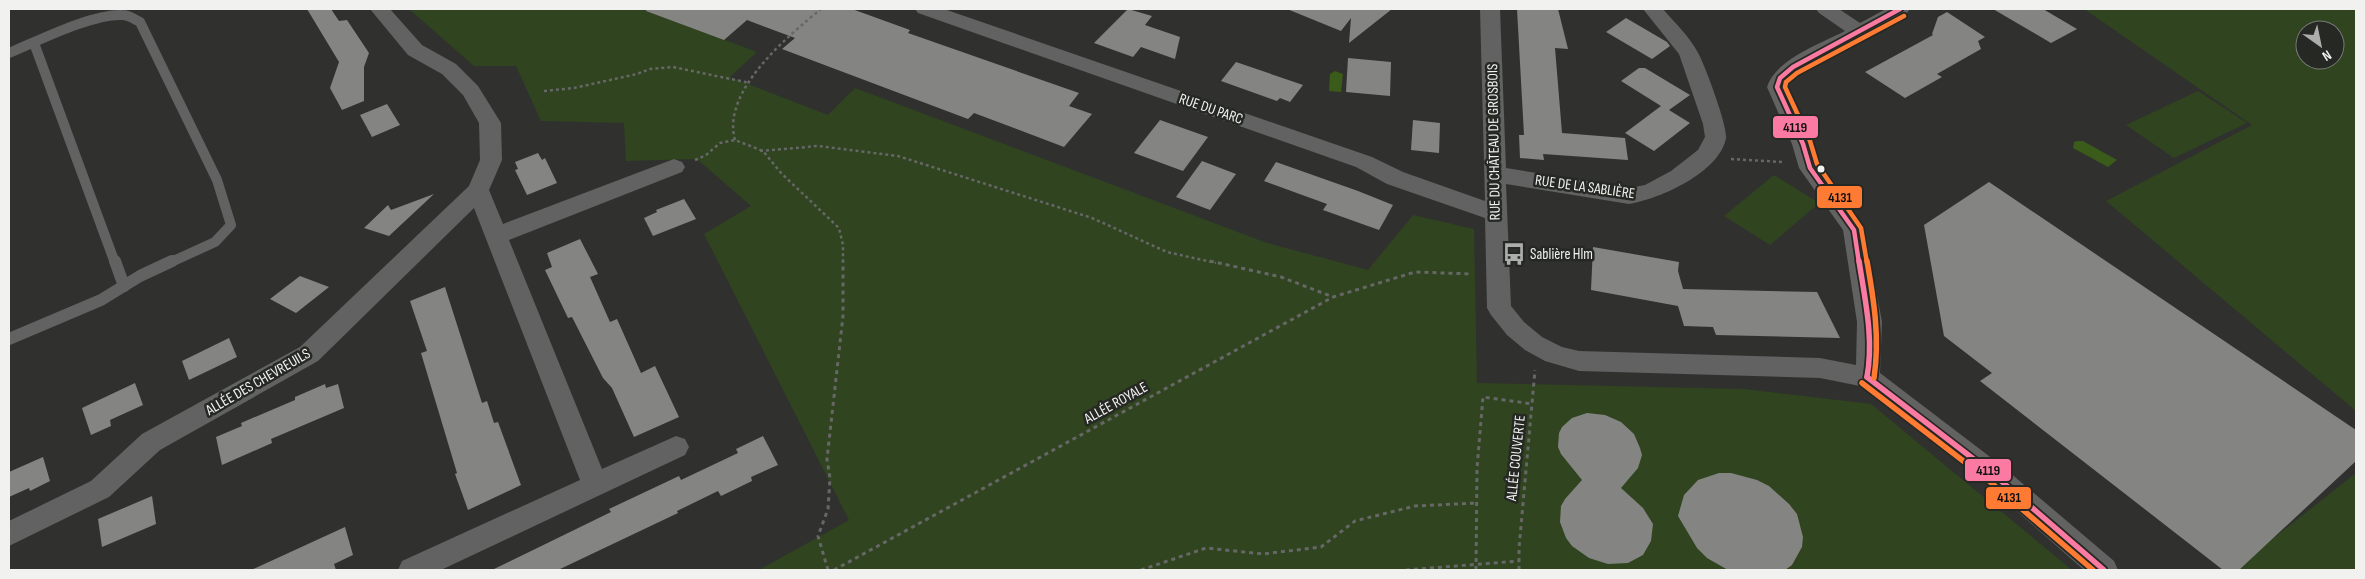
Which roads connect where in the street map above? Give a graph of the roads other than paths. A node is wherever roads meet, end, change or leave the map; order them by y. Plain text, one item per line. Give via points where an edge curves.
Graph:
1 (380, 9) edge
2 (925, 9) edge
3 (1490, 9) edge
4 (1653, 9) edge
5 (1826, 9) edge
6 (1900, 9) edge
7 (1859, 31) junction
8 (34, 43) junction
9 (9, 53) edge
10 (673, 168) road end
11 (1496, 174) junction
12 (478, 190) junction
13 (1496, 213) junction
14 (496, 236) junction
15 (124, 286) junction
16 (9, 339) edge
17 (1867, 376) junction
18 (676, 447) dead end
19 (595, 484) junction
20 (9, 534) edge
21 (412, 570) edge
22 (2104, 570) edge

1 - 12 street, ALLÉE DES CHEVREUILS via 415,50 449,69 471,91 490,123 492,160
2 - 13 street, RUE DU PARC via 1364,162 1395,178
3 - 11 street, RUE DU CHÂTEAU DE GROSBOIS
4 - 11 street, RUE DE LA SABLIÈRE via 1688,52 1715,131 1716,137 1706,155 1665,187 1643,195 1629,196
5 - 7 street
6 - 7 street
7 - 17 street via 1793,67 1780,78 1777,87 1803,144 1804,155 1828,196 1847,216 1854,230 1871,333 1872,356
8 - 9 lane
8 - 15 lane
8 - 15 lane via 120,14 140,22 217,180 231,225 215,242
10 - 14 street
11 - 13 street, RUE DU CHÂTEAU DE GROSBOIS
12 - 14 street
12 - 20 street, ALLÉE DES CHEVREUILS via 309,354 151,442 100,489
13 - 17 street, RUE DU CHÂTEAU DE GROSBOIS via 1499,308 1537,347 1557,357 1580,361 1820,368
14 - 19 street
15 - 16 lane via 101,300
17 - 22 street via 1993,474
18 - 19 street
19 - 21 street

